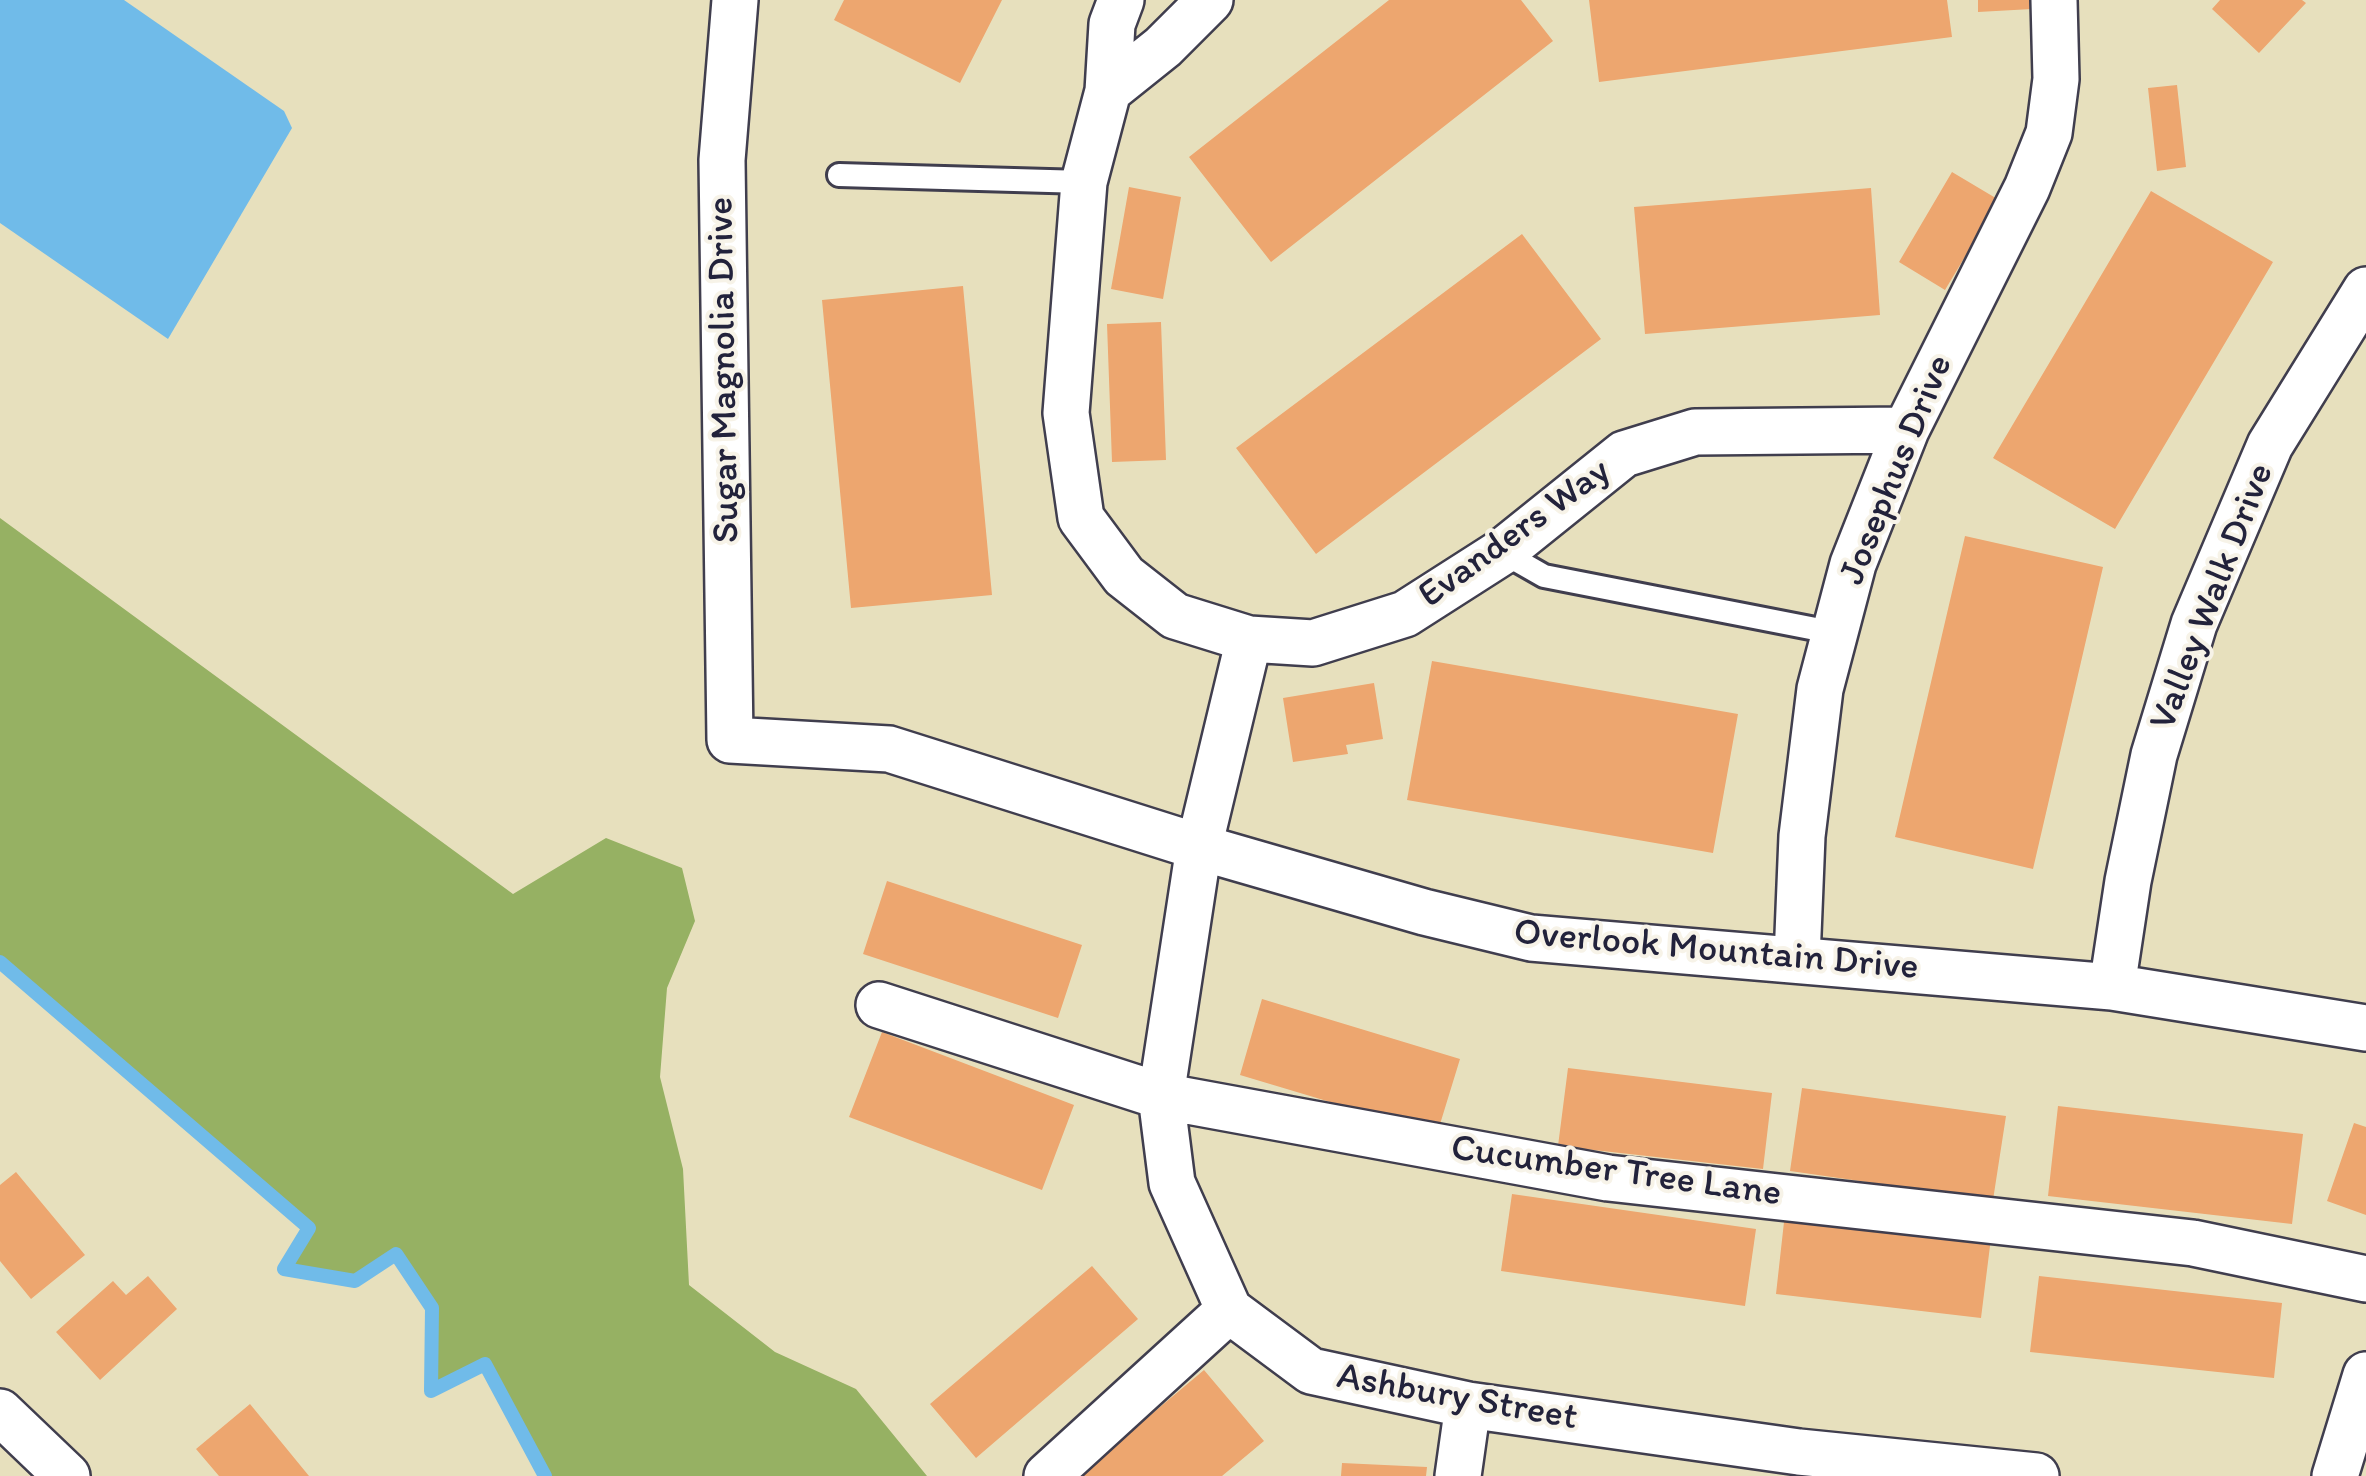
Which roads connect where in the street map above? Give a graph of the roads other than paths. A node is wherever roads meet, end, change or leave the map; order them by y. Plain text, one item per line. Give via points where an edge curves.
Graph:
1 (735, 0) edge
2 (1121, 0) edge
3 (1210, 0) edge
4 (2054, 0) edge
5 (1108, 91) junction
6 (839, 175) dead end
7 (1084, 182) junction
8 (2366, 290) edge
9 (1906, 430) junction
10 (1502, 552) junction
11 (1836, 633) junction
12 (1249, 639) junction
13 (730, 740) joint
14 (1199, 847) junction
15 (1797, 959) junction
16 (2112, 988) junction
17 (879, 1005) dead end
18 (2366, 1028) edge
19 (1160, 1096) junction
20 (2366, 1279) edge
21 (1229, 1310) junction
22 (2366, 1375) edge
23 (1468, 1406) junction
24 (0, 1412) edge
25 (1798, 1464) edge
26 (67, 1476) edge
27 (1048, 1476) edge
28 (1458, 1476) edge
29 (2036, 1476) edge
30 (2335, 1476) edge

1 - 13 street, Sugar Magnolia Drive via 722,160
2 - 5 street, Evanders Way via 1112,24
3 - 5 street
4 - 9 street, Josephus Drive via 2056,79 2048,133
5 - 7 street, Evanders Way
6 - 7 lane
7 - 12 street, Evanders Way via 1066,413 1081,518 1124,576 1175,616
8 - 16 street, Valley Walk Drive via 2270,446 2194,624 2154,755
9 - 10 street, Evanders Way via 1695,432 1624,454
9 - 11 street, Josephus Drive via 1853,564
10 - 11 lane via 1544,576
10 - 12 street, Evanders Way via 1405,614 1313,643
11 - 15 street, Josephus Drive via 1820,689 1802,836
12 - 14 street, Ashbury Street
13 - 14 street, Overlook Mountain Drive via 889,749
14 - 15 street, Overlook Mountain Drive via 1530,938
14 - 19 street, Ashbury Street
15 - 16 street, Overlook Mountain Drive
16 - 18 street, Overlook Mountain Drive
17 - 19 street, Cucumber Tree Lane
19 - 20 street, Cucumber Tree Lane via 1608,1178 2194,1244
19 - 21 street, Ashbury Street via 1172,1183
21 - 23 street, Ashbury Street via 1311,1371
21 - 27 street
22 - 30 street
23 - 25 street, Ashbury Street
23 - 28 street
24 - 26 street
25 - 29 street, Ashbury Street

